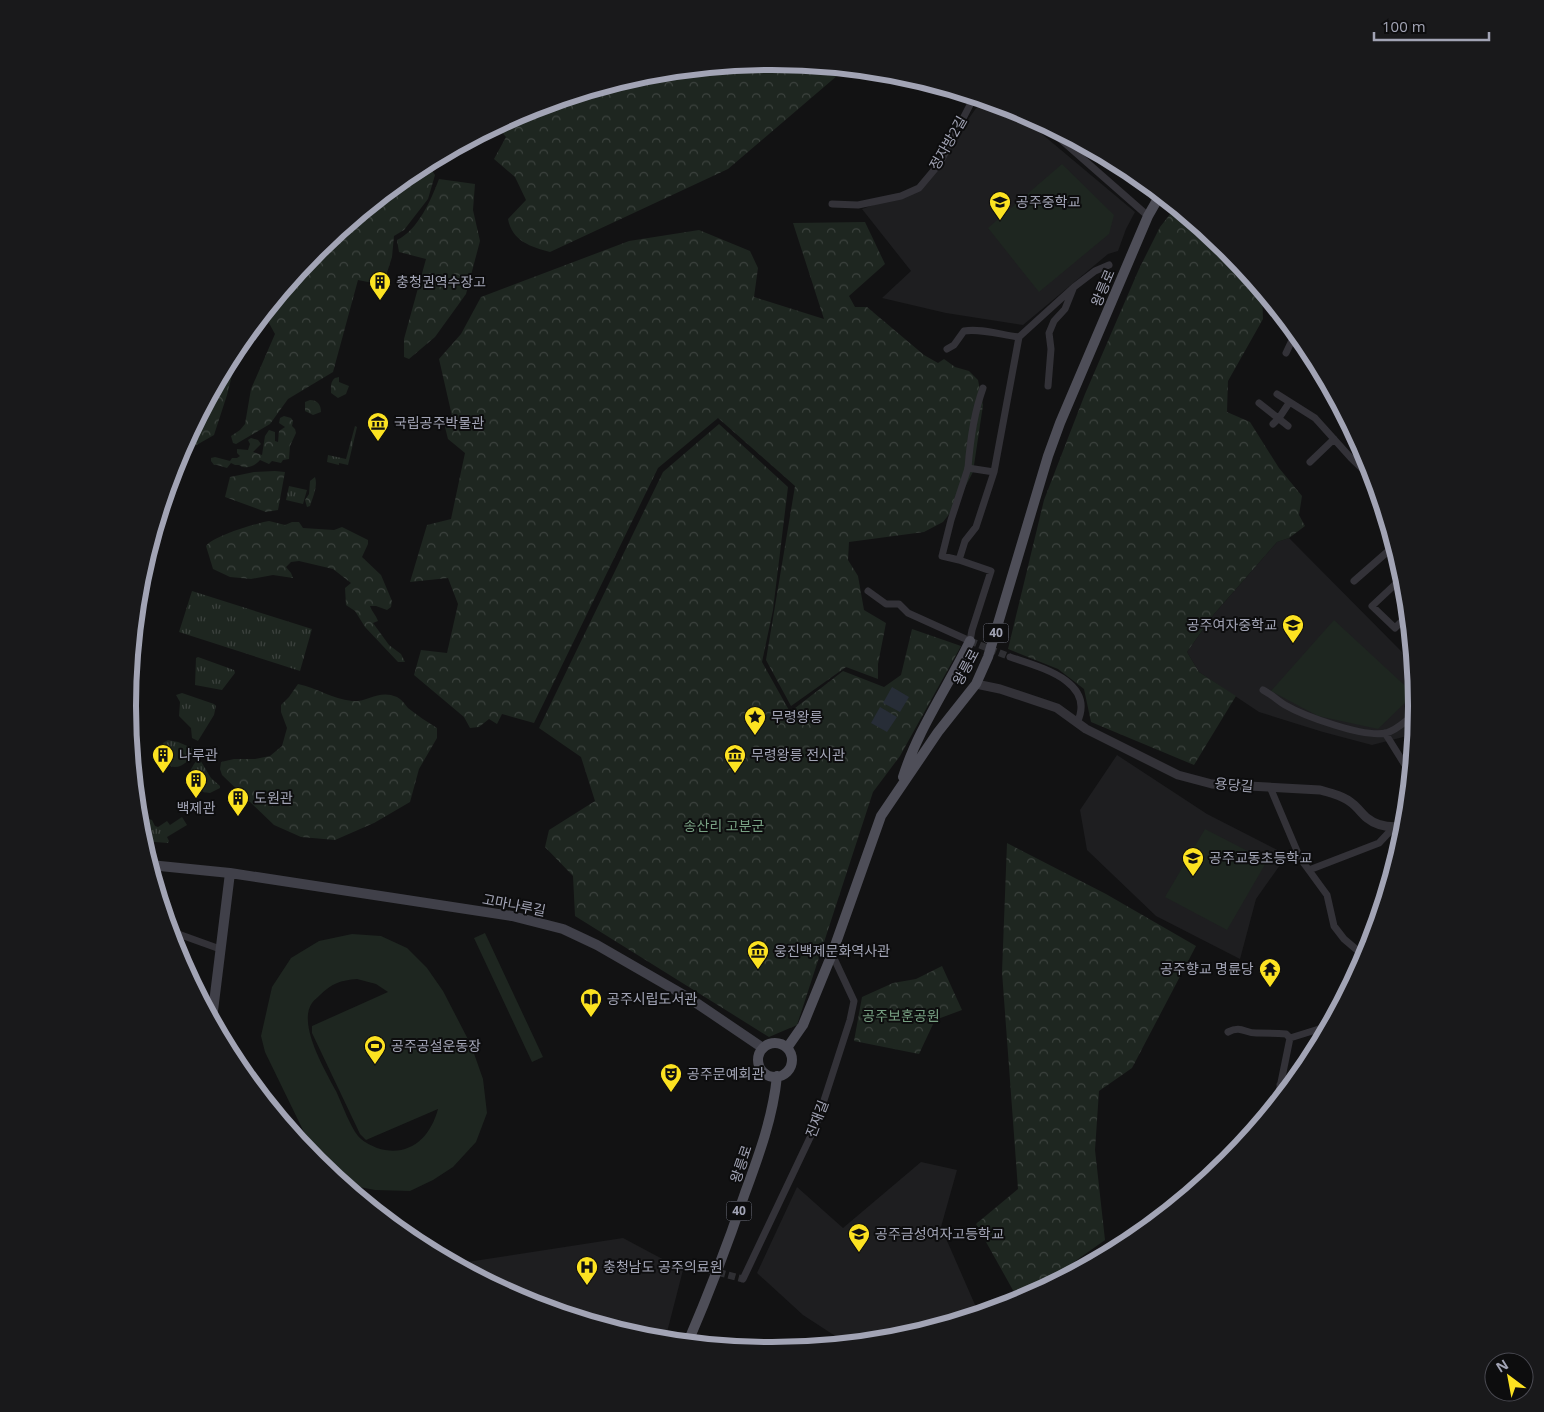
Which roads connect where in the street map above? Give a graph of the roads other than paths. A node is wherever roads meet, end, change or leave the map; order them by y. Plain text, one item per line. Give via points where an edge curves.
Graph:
1 (971, 103) edge
2 (1064, 142) edge
3 (1157, 200) edge
4 (832, 204) dead end
5 (1148, 216) junction
6 (1109, 265) dead end
7 (1074, 287) junction
8 (1019, 337) junction
9 (1292, 340) edge
10 (947, 349) dead end
11 (1286, 353) dead end
12 (1048, 386) dead end
13 (983, 388) dead end
14 (1276, 394) dead end
15 (1259, 403) dead end
16 (1290, 403) junction
17 (1279, 418) junction
18 (1273, 424) dead end
19 (1288, 426) dead end
20 (1334, 439) junction
21 (1310, 462) dead end
22 (1362, 467) edge
23 (968, 468) junction
24 (994, 472) junction
25 (1388, 551) edge
26 (959, 560) junction
27 (1354, 581) dead end
28 (1396, 583) edge
29 (868, 591) dead end
30 (1403, 620) edge
31 (970, 641) junction
32 (1010, 657) tunnel mouth
33 (976, 684) junction
34 (1262, 690) dead end
35 (1406, 721) dead end
36 (1077, 723) junction
37 (1385, 733) junction
38 (1405, 765) edge
39 (900, 787) junction
40 (1270, 787) junction
41 (1396, 827) edge
42 (1392, 828) junction
43 (157, 866) edge
44 (1309, 870) junction
45 (230, 873) junction
46 (179, 934) edge
47 (220, 949) junction
48 (1359, 951) edge
49 (832, 954) junction
50 (213, 1009) edge
51 (1320, 1028) edge
52 (1228, 1032) dead end
53 (1290, 1038) junction
54 (762, 1048) junction
55 (787, 1048) junction
56 (777, 1076) junction
57 (1283, 1084) edge
58 (1280, 1085) junction
59 (1279, 1090) edge
60 (743, 1279) dead end
61 (690, 1337) edge

1 - 4 street, 정자방2길 via 940,163 919,188 901,196 858,205
2 - 5 street
3 - 5 main road, 왕릉로 / 40
5 - 33 main road, 왕릉로 / 40 via 1060,423 988,657
6 - 7 street
7 - 8 street
7 - 12 street via 1065,309 1049,332
8 - 10 street via 970,330 964,331
8 - 24 street
9 - 11 street
13 - 23 street via 978,401
14 - 16 street
15 - 17 street
16 - 17 street
16 - 20 street via 1315,418
17 - 18 street
17 - 19 street
20 - 21 street
20 - 22 street
23 - 24 street
23 - 26 street via 942,556
24 - 26 street via 976,527 965,541
25 - 27 street
26 - 31 street via 991,571
28 - 30 street via 1372,606 1394,628
29 - 31 street via 886,604 899,604 908,613
31 - 39 main road via 908,759
32 - 36 street via 1065,680 1076,690 1082,713
33 - 36 street, 용당길 via 1000,688 1057,708
33 - 39 main road, 왕릉로 / 40
34 - 37 street via 1319,721
35 - 37 street
36 - 40 street, 용당길 via 1178,775 1212,784
37 - 38 street
39 - 49 main road, 왕릉로 / 40 via 881,816
40 - 42 street, 용당길 via 1320,790 1336,795 1352,803 1368,819
40 - 44 street via 1300,858
41 - 42 street, 용당길
42 - 44 street via 1379,843
43 - 45 main road, 고마나루길
44 - 48 street via 1327,895 1334,926
45 - 47 main road
45 - 54 main road, 고마나루길 via 512,916 563,929 689,998
46 - 47 street
47 - 50 main road
49 - 55 main road, 왕릉로 / 40 via 803,1025
49 - 60 street, 진재길 via 854,1001 850,1020 816,1125
51 - 53 street
52 - 53 street via 1236,1028 1256,1034 1286,1034
53 - 58 street
54 - 55 main road via 778,1043
54 - 56 main road via 758,1058 760,1068 768,1076
55 - 56 main road via 792,1064 785,1074
56 - 61 main road, 왕릉로 / 40 via 775,1101 764,1140 717,1273
57 - 58 street
58 - 59 street

